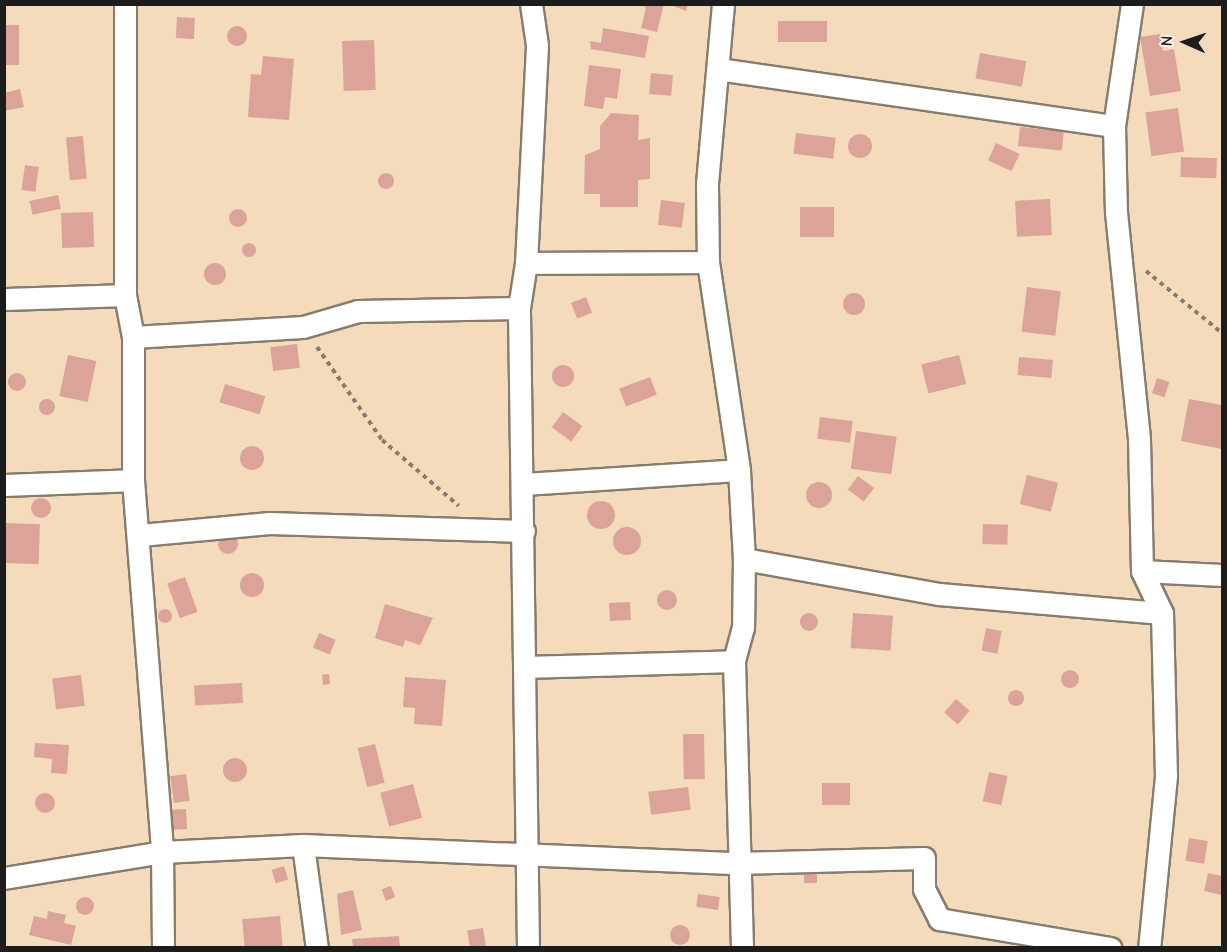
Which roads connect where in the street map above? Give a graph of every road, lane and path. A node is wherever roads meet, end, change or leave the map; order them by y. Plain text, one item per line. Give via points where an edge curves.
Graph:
1 (126, 4) edge
2 (531, 4) edge
3 (723, 4) edge
4 (1132, 4) edge
5 (718, 69) junction
6 (1114, 126) junction
7 (1125, 253) junction
8 (708, 262) junction
9 (526, 263) junction
10 (125, 295) junction
11 (4, 299) edge
12 (519, 308) junction
13 (303, 327) junction
14 (1222, 333) edge
15 (133, 337) junction
16 (739, 470) junction
17 (133, 480) junction
18 (4, 484) edge
19 (523, 484) junction
20 (487, 530) junction
21 (524, 531) junction
22 (141, 535) junction
23 (744, 559) junction
24 (1142, 571) junction
25 (1222, 575) edge
26 (1162, 613) junction
27 (734, 661) junction
28 (525, 667) junction
29 (303, 845) junction
30 (162, 852) junction
31 (527, 855) junction
32 (737, 863) junction
33 (4, 878) edge
34 (163, 948) edge
35 (317, 948) edge
36 (528, 948) edge
37 (742, 948) edge
38 (1112, 948) edge
39 (1149, 948) edge

1 - 10 street
2 - 9 street via 537,45
3 - 5 street
4 - 6 street
5 - 6 street
5 - 8 street via 707,184
6 - 7 street via 1116,212
7 - 14 path
7 - 24 street via 1139,439
8 - 9 street
8 - 16 street
9 - 12 street
10 - 11 street
10 - 15 street
12 - 13 street via 358,311
12 - 19 street
13 - 15 street
13 - 20 path via 382,440
15 - 17 street
16 - 19 street
16 - 23 street
17 - 18 street
17 - 22 street
19 - 21 street
20 - 21 street
20 - 22 street via 258,523
21 - 28 street
22 - 30 street
23 - 26 street via 939,594
23 - 27 street via 743,627
24 - 25 street
24 - 26 street
26 - 39 street via 1166,776
27 - 28 street
27 - 32 street
28 - 31 street
29 - 30 street
29 - 31 street
29 - 35 street
30 - 33 street
30 - 34 street
31 - 32 street
31 - 36 street
32 - 37 street
32 - 38 street via 924,858 924,889 939,919

